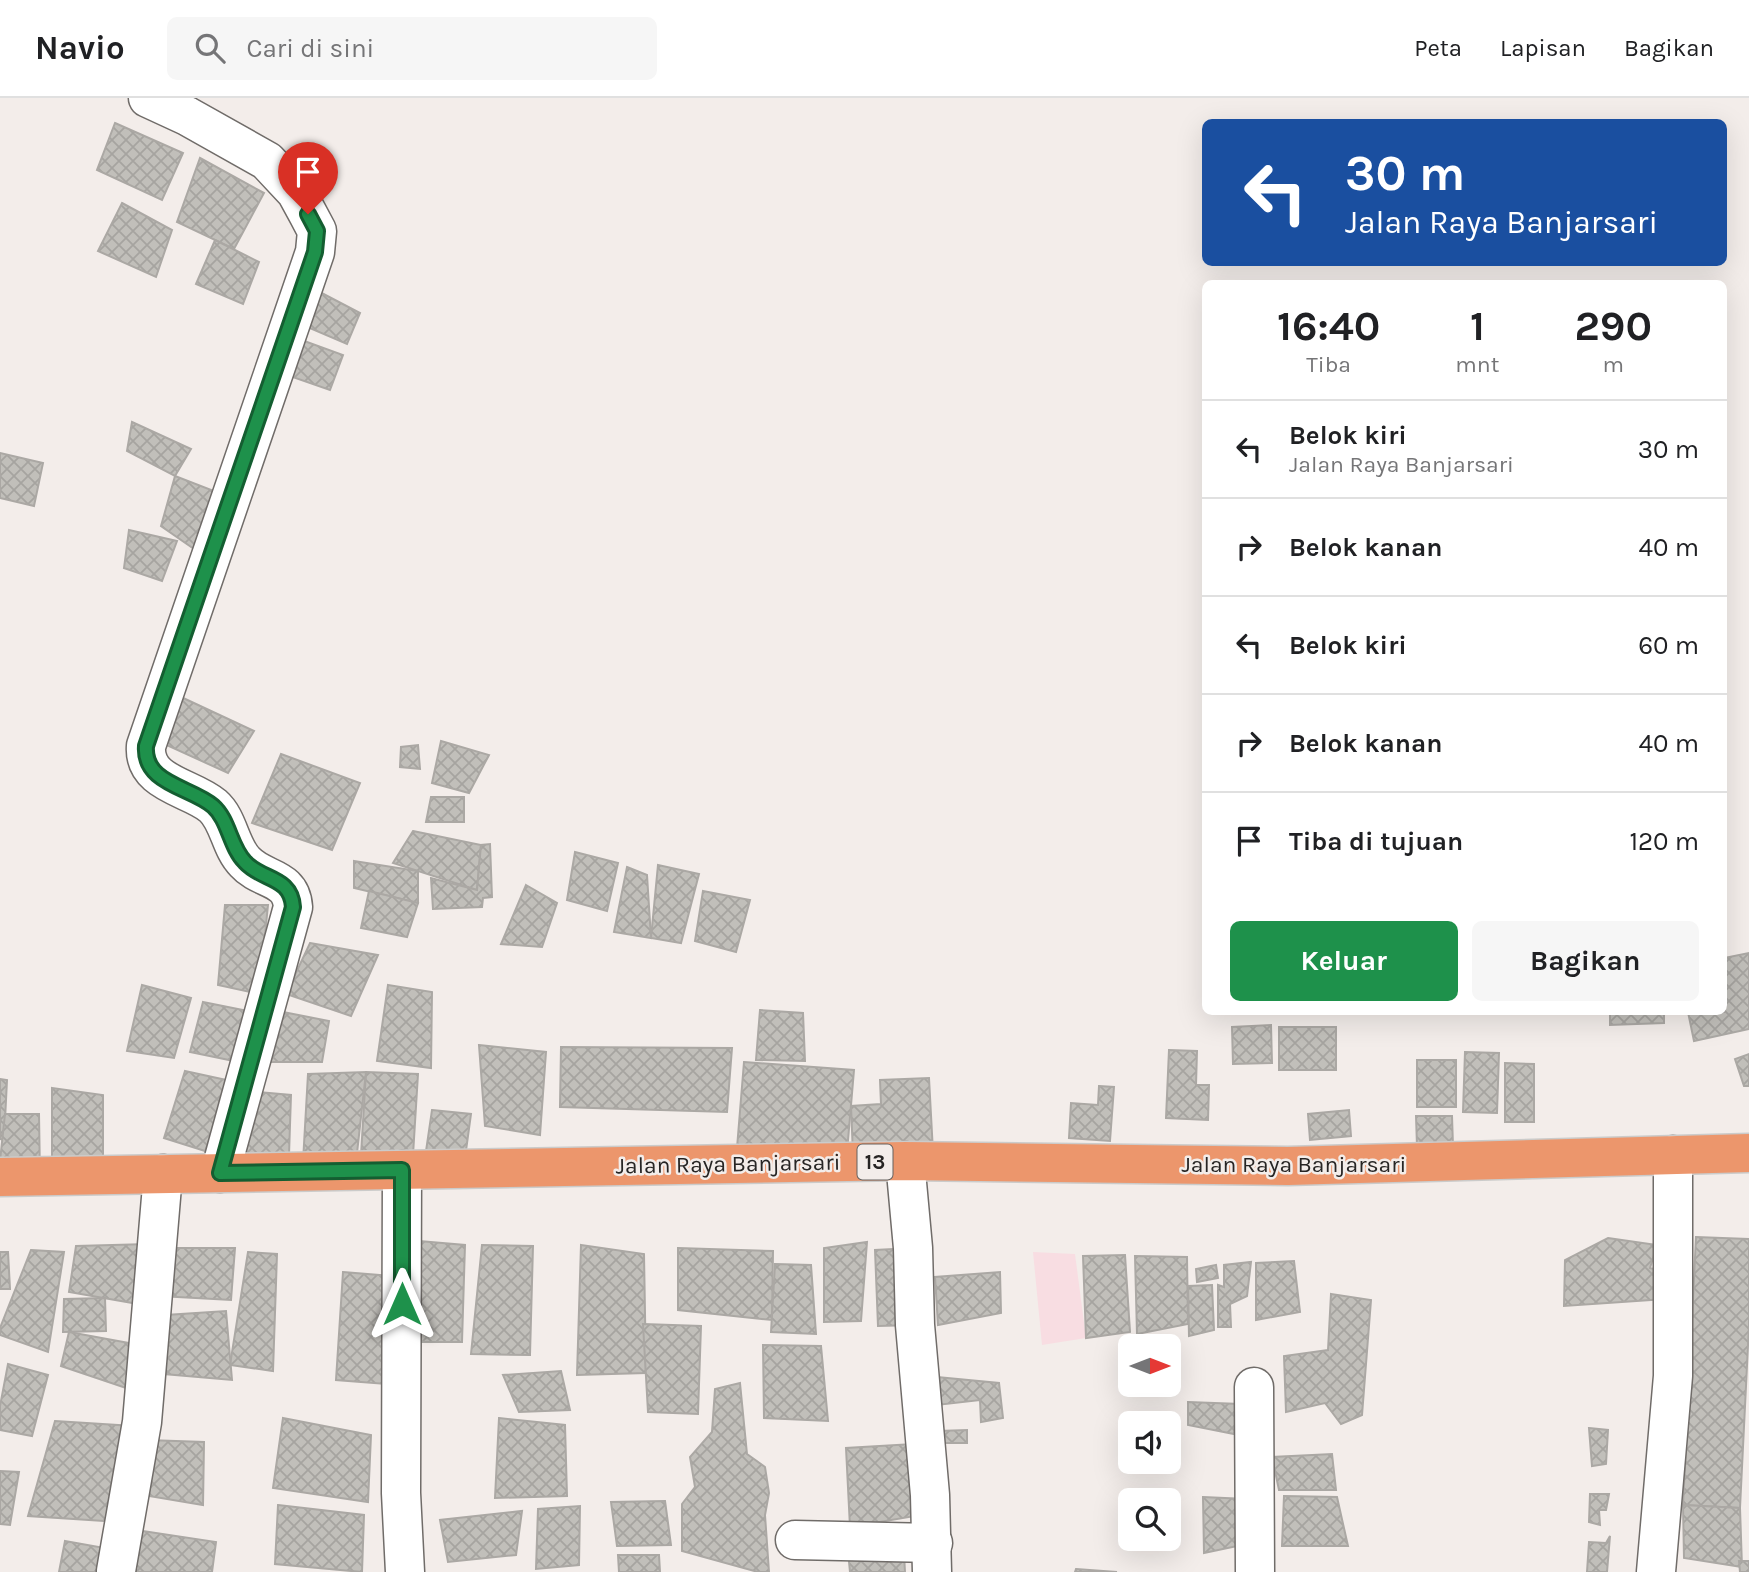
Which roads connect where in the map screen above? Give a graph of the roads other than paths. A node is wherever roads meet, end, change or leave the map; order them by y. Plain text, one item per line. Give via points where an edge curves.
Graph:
1 (148, 98) edge
2 (1749, 1153) edge
3 (1673, 1155) junction
4 (905, 1161) junction
5 (402, 1170) junction
6 (220, 1173) junction
7 (163, 1174) junction
8 (0, 1177) edge
9 (1254, 1387) dead end
10 (795, 1540) dead end
11 (932, 1557) edge
12 (116, 1571) edge
13 (405, 1572) edge
14 (1255, 1572) edge
15 (1656, 1572) edge

1 - 6 street via 267,161 296,192 317,231 315,252 146,746 149,767 212,805 243,861 285,886 292,898
2 - 3 highway, Jalan Raya Banjarsari / 13
3 - 4 highway, Jalan Raya Banjarsari / 13 via 1287,1166
3 - 15 street via 1673,1376
4 - 5 highway, Jalan Raya Banjarsari / 13
4 - 11 street
5 - 6 highway, Jalan Raya Banjarsari / 13
5 - 13 street
6 - 7 highway, Jalan Raya Banjarsari / 13
7 - 8 highway, Jalan Raya Banjarsari / 13
7 - 12 street via 142,1422
9 - 14 street
10 - 11 street

